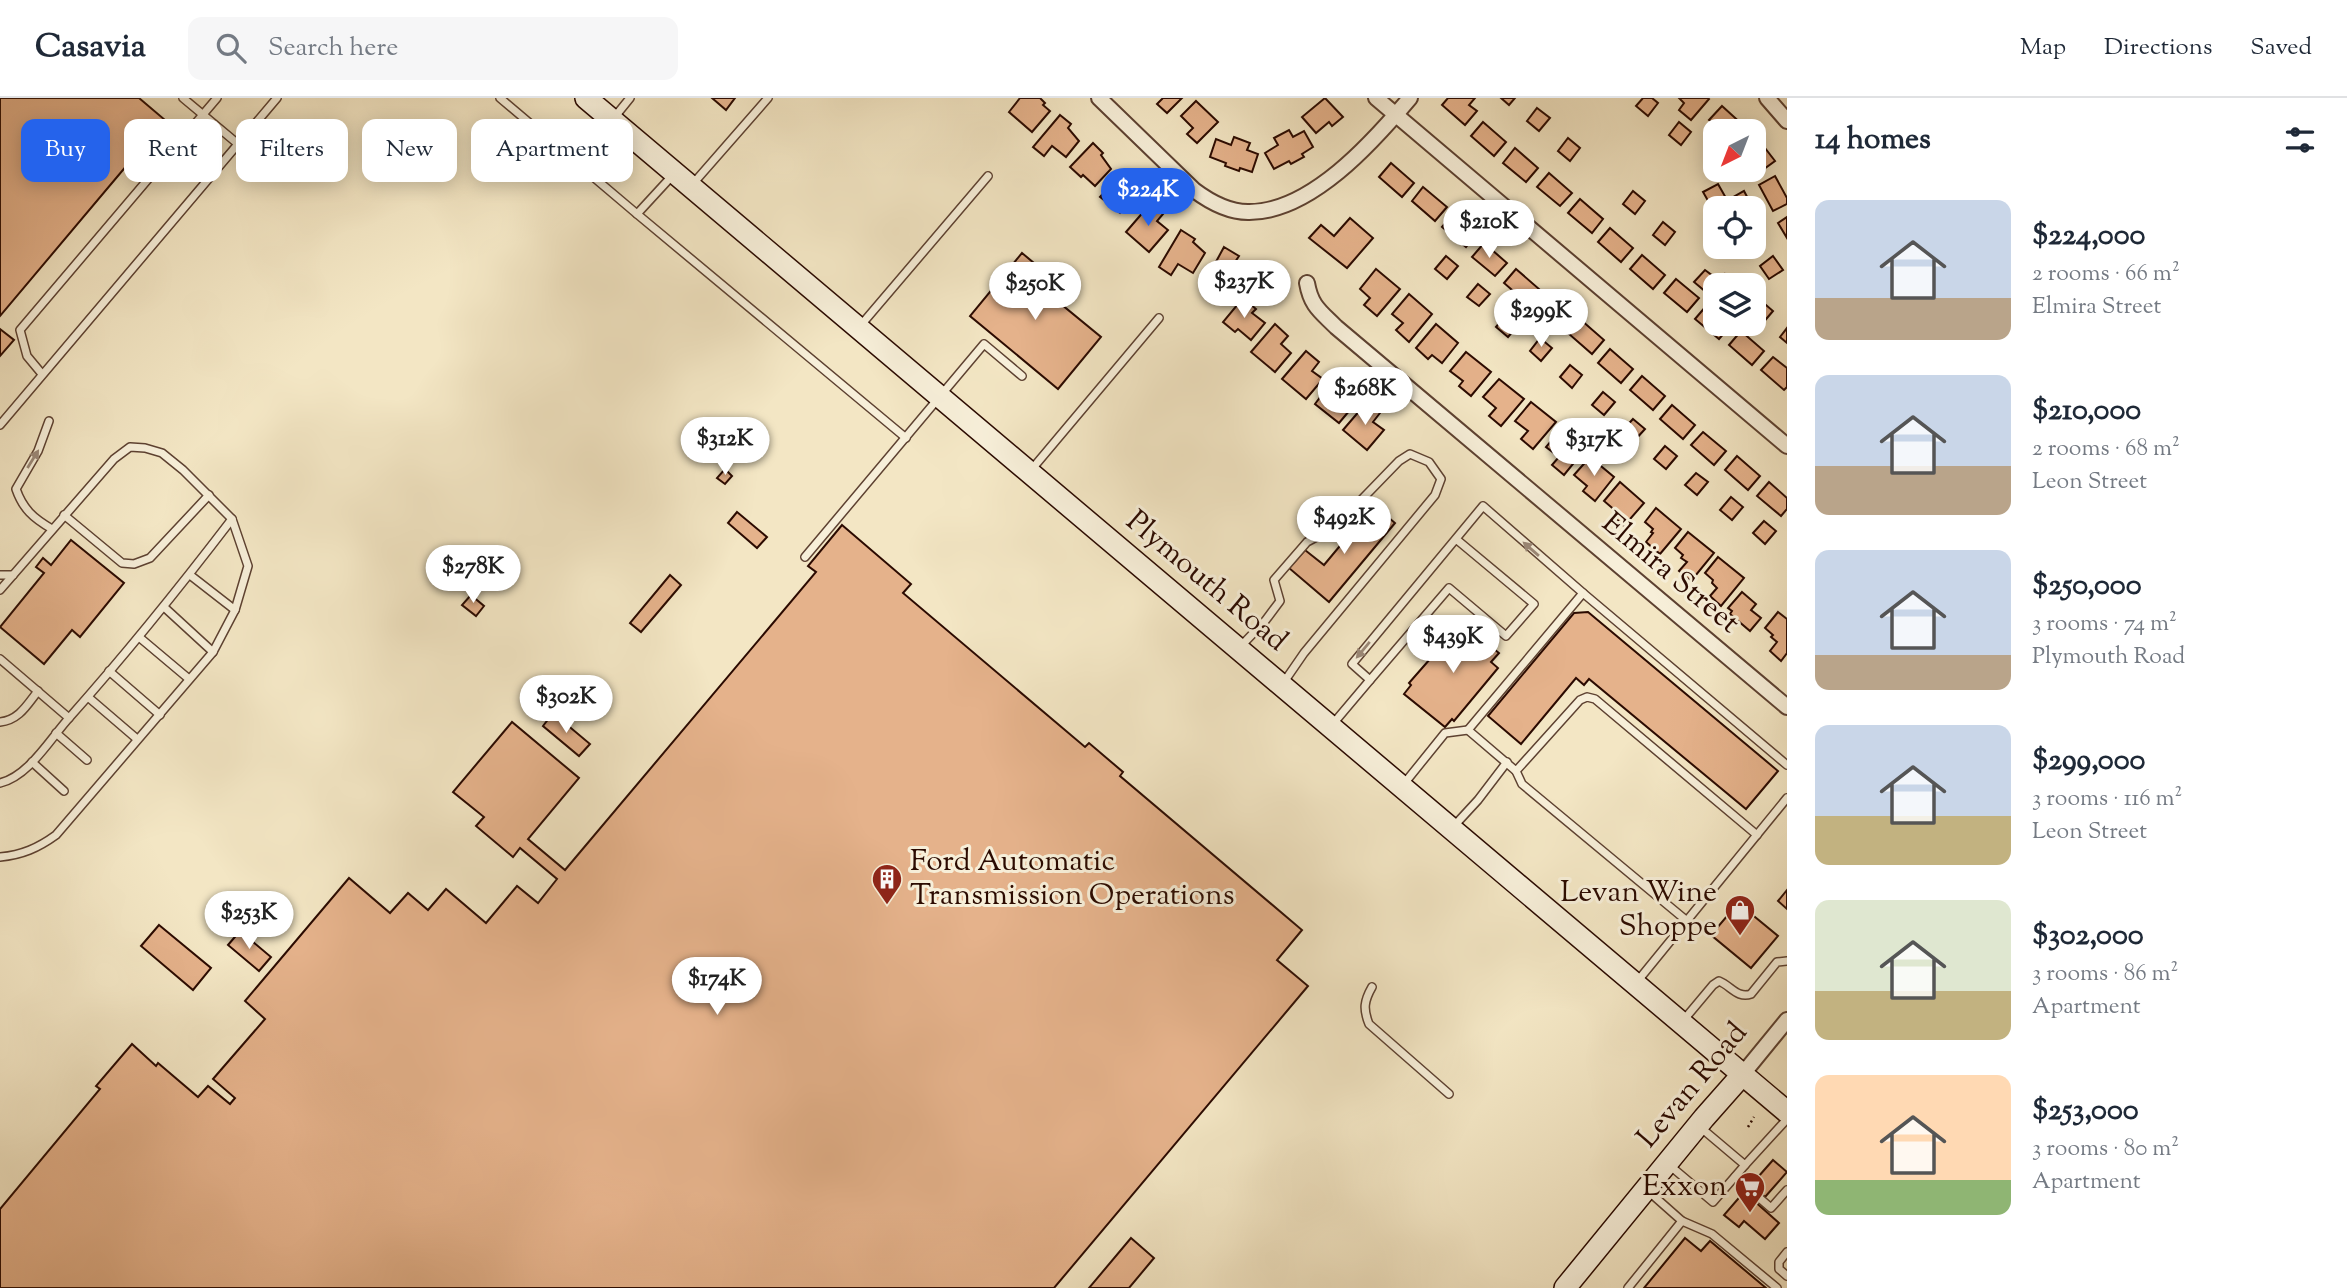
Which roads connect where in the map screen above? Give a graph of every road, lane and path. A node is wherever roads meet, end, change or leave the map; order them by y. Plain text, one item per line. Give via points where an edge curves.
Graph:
1 (183, 98) edge
2 (216, 98) edge
3 (277, 98) edge
4 (500, 98) edge
5 (586, 98) edge
6 (631, 98) edge
7 (768, 98) edge
8 (1099, 98) edge
9 (1376, 98) edge
10 (1410, 98) edge
11 (1767, 98) edge
12 (203, 114) junction
13 (1395, 116) junction
14 (259, 119) edge
15 (611, 119) edge
16 (613, 119) edge
17 (1787, 121) edge
18 (633, 138) edge
19 (236, 142) edge
20 (236, 146) edge
21 (988, 176) dead end
22 (683, 180) junction
23 (637, 214) junction
24 (1307, 283) dead end
25 (1159, 318) dead end
26 (858, 328) junction
27 (43, 374) junction
28 (1022, 376) dead end
29 (940, 397) junction
30 (49, 421) dead end
31 (0, 425) edge
32 (906, 438) junction
33 (1787, 446) edge
34 (1029, 472) junction
35 (208, 495) junction
36 (64, 515) junction
37 (232, 519) junction
38 (52, 529) junction
39 (1456, 538) junction
40 (805, 557) dead end
41 (0, 575) edge
42 (13, 575) junction
43 (190, 575) junction
44 (0, 590) edge
45 (1583, 593) junction
46 (164, 607) junction
47 (234, 610) junction
48 (139, 637) junction
49 (1238, 649) junction
50 (213, 652) junction
51 (0, 659) edge
52 (109, 671) junction
53 (189, 679) junction
54 (1370, 680) junction
55 (1281, 685) junction
56 (38, 691) junction
57 (88, 697) junction
58 (1787, 708) edge
59 (160, 715) junction
60 (69, 718) junction
61 (0, 722) edge
62 (1330, 727) junction
63 (1468, 730) junction
64 (56, 733) junction
65 (137, 739) junction
66 (87, 760) dead end
67 (32, 762) junction
68 (1507, 762) junction
69 (1787, 765) edge
70 (1516, 771) junction
71 (0, 783) edge
72 (1401, 787) junction
73 (64, 791) dead end
74 (1787, 798) edge
75 (1451, 829) junction
76 (1757, 835) junction
77 (0, 857) edge
78 (1687, 921) junction
79 (1787, 961) edge
80 (1636, 984) junction
81 (1372, 987) dead end
82 (1787, 1020) edge
83 (1682, 1023) junction
84 (1742, 1074) junction
85 (1450, 1094) dead end
86 (1787, 1112) edge
87 (1754, 1117) dead end
88 (1787, 1119) edge
89 (1697, 1126) junction
90 (1748, 1127) dead end
91 (1667, 1163) junction
92 (1745, 1165) junction
93 (1735, 1177) junction
94 (1645, 1189) junction
95 (1787, 1190) edge
96 (1682, 1221) junction
97 (1787, 1252) edge
98 (1787, 1276) edge
99 (1565, 1288) edge
100 (1628, 1288) edge
101 (1777, 1288) edge

1 - 12 lane
2 - 12 lane
3 - 14 lane
4 - 23 lane
5 - 15 main road, Plymouth Road
6 - 16 lane
7 - 22 lane
8 - 13 street via 1194,190 1210,202 1247,212 1277,208 1330,179
9 - 13 street
10 - 13 street
11 - 17 street
12 - 19 lane
12 - 27 lane via 20,330 27,356
13 - 33 street
18 - 22 main road, Plymouth Road
20 - 27 lane
21 - 26 lane
22 - 23 lane
22 - 26 main road, Plymouth Road
23 - 32 lane
24 - 58 street, Elmira Street via 1310,299 1336,327
25 - 34 lane
26 - 29 main road, Plymouth Road
27 - 31 lane
28 - 29 lane via 984,344
29 - 32 lane
29 - 34 main road, Plymouth Road
38 -> 30 lane via 32,518 16,489
32 - 40 lane
34 - 49 main road, Plymouth Road
35 - 36 lane via 150,558 134,564 122,563
35 - 36 lane via 162,453 130,447
35 - 37 lane
36 - 38 lane
37 - 43 lane
37 - 47 lane via 248,566
38 - 42 lane
45 -> 39 lane via 1483,506
39 -> 54 lane via 1352,664
39 - 54 lane via 1534,604 1507,636 1449,588
41 - 42 lane
42 - 44 lane
43 - 46 lane
43 - 47 lane
45 - 63 lane
45 - 69 lane
46 - 48 lane
46 - 50 lane
47 - 50 lane
48 - 52 lane
48 - 53 lane
49 - 55 main road, Plymouth Road
49 - 55 lane via 1280,601 1274,579 1307,542 1335,527 1399,461 1410,454 1429,462 1441,479 1435,495
50 - 53 lane
51 - 56 lane
52 - 57 lane
52 - 59 lane
53 - 59 lane
54 - 62 lane
55 - 62 main road, Plymouth Road
56 - 60 lane
56 - 61 lane via 19,715
57 - 60 lane
57 - 65 lane
59 - 65 lane
60 - 64 lane
62 - 72 main road, Plymouth Road
63 - 68 lane
63 - 72 lane via 1446,733
64 - 66 lane
64 - 67 lane
65 - 77 lane via 56,835 40,847
67 - 71 lane
67 - 73 lane
68 - 70 lane
68 - 75 lane
70 - 76 lane via 1580,700 1595,699
70 - 78 lane via 1522,784
72 - 75 main road, Plymouth Road
74 - 76 lane
75 - 80 main road, Plymouth Road
76 - 78 lane
78 - 80 lane
79 - 83 lane via 1777,962 1746,996 1719,981
80 - 83 main road, Plymouth Road
81 - 85 lane via 1363,1010 1369,1024
82 - 84 street, Levan Road
83 - 84 main road, Plymouth Road
84 - 86 main road, Plymouth Road
84 - 89 main road, Levan Road
87 - 90 path
88 - 92 lane
89 - 91 main road, Levan Road
89 - 92 lane
91 - 93 lane via 1713,1202
91 - 94 main road, Levan Road
92 - 93 lane
93 - 95 lane via 1771,1208
94 - 96 lane
94 - 99 main road, Levan Road
96 - 100 lane
96 - 101 lane via 1712,1234
97 - 98 lane via 1779,1269

